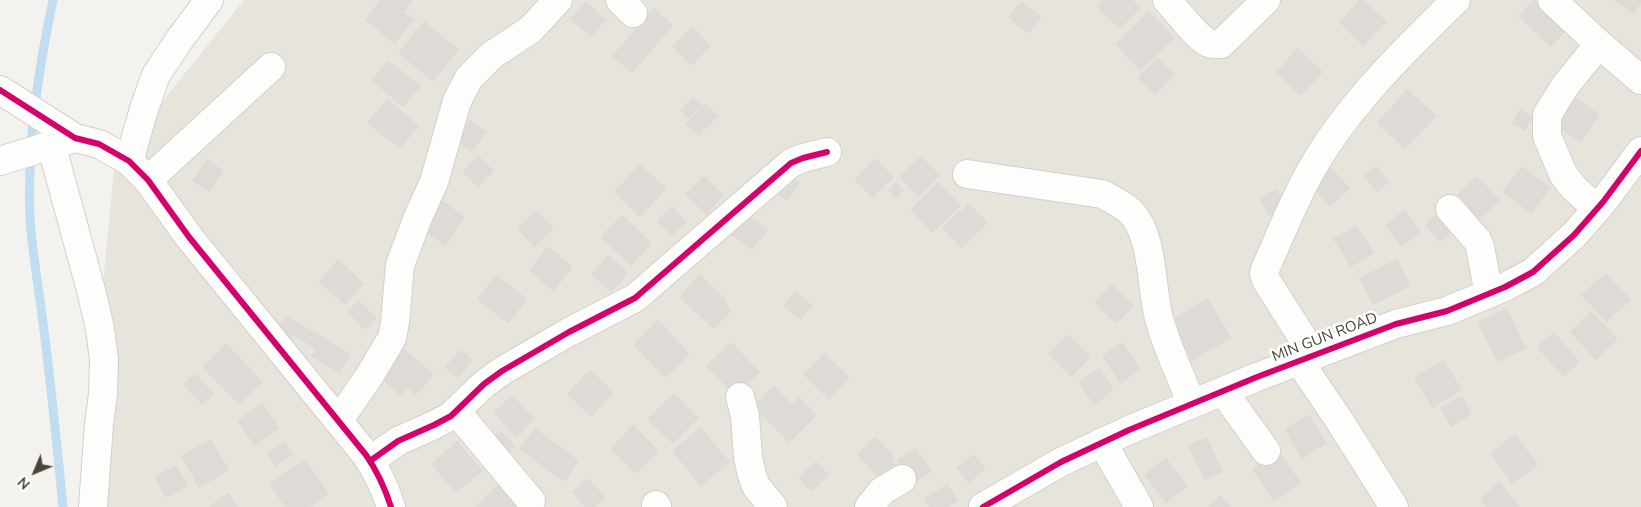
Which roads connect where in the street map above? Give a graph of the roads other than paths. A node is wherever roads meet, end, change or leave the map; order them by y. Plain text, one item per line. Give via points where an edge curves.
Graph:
1 (209, 0) edge
2 (1167, 0) edge
3 (1266, 0) edge
4 (1456, 0) edge
5 (1552, 0) edge
6 (546, 4) edge
7 (1599, 44) junction
8 (271, 66) dead end
9 (1641, 80) edge
10 (0, 90) edge
11 (63, 141) junction
12 (1641, 151) edge
13 (827, 152) dead end
14 (0, 161) edge
15 (139, 171) junction
16 (967, 174) dead end
17 (1450, 209) dead end
18 (1597, 209) junction
19 (1489, 294) junction
20 (1306, 358) junction
21 (1223, 391) junction
22 (740, 397) dead end
23 (1192, 404) junction
24 (456, 411) junction
25 (339, 420) junction
26 (1102, 442) junction
27 (1266, 451) dead end
28 (370, 461) junction
29 (902, 479) dead end
30 (531, 501) dead end
31 (93, 507) edge
32 (391, 507) edge
33 (773, 507) edge
34 (870, 507) edge
35 (983, 507) edge
36 (1139, 507) edge
37 (1394, 507) edge

1 - 15 street via 156,75 144,109
2 - 3 street via 1200,36 1216,44 1221,44
4 - 20 street via 1402,53 1328,142 1303,187 1266,268 1266,280
5 - 7 street
6 - 25 street via 530,30 481,64 457,101 434,182 400,265 392,338
7 - 9 street
7 - 18 street via 1565,86 1547,115 1548,136 1563,174
8 - 15 street
10 - 11 street
11 - 14 street
11 - 15 street via 99,144
11 - 31 street via 104,359
12 - 18 street, MIN GUN ROAD
13 - 24 street via 790,163 635,298 502,371
15 - 25 street
16 - 23 street via 1102,194 1130,212 1138,221 1144,237 1159,321
17 - 19 street via 1480,246
18 - 19 street, MIN GUN ROAD via 1533,272
19 - 20 street, MIN GUN ROAD via 1448,311 1396,324
20 - 21 street, MIN GUN ROAD
20 - 37 street via 1339,420
21 - 23 street, MIN GUN ROAD
21 - 27 street
22 - 33 street via 752,475 756,486
23 - 26 street, MIN GUN ROAD
24 - 28 street via 441,422 398,441
24 - 30 street
25 - 28 street
26 - 35 street, MIN GUN ROAD via 1060,462
26 - 36 street
28 - 32 street
29 - 34 street via 882,490

